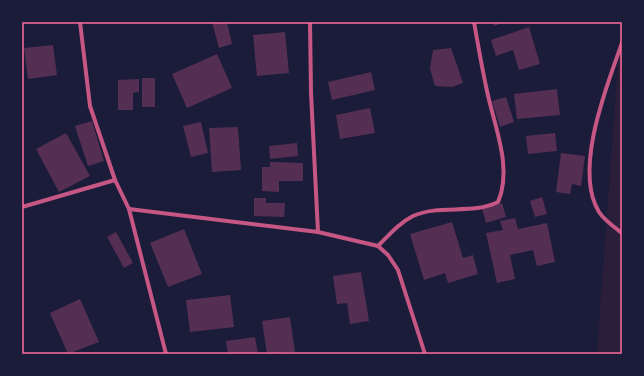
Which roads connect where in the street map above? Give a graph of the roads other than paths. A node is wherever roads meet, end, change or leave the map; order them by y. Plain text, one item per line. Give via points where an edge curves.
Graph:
1 (80, 22) edge
2 (310, 22) edge
3 (474, 22) edge
4 (622, 43) edge
5 (115, 180) junction
6 (22, 207) edge
7 (129, 209) junction
8 (318, 232) junction
9 (622, 233) edge
10 (378, 246) junction
11 (166, 354) edge
12 (425, 354) edge

1 - 5 street via 90,106
2 - 8 street
3 - 10 street via 503,161 501,194 498,202 482,208 428,212 414,216
4 - 9 street via 595,127 590,174 592,197 600,213
5 - 6 street
5 - 7 street
7 - 8 street
7 - 11 street
8 - 10 street
10 - 12 street via 398,270

